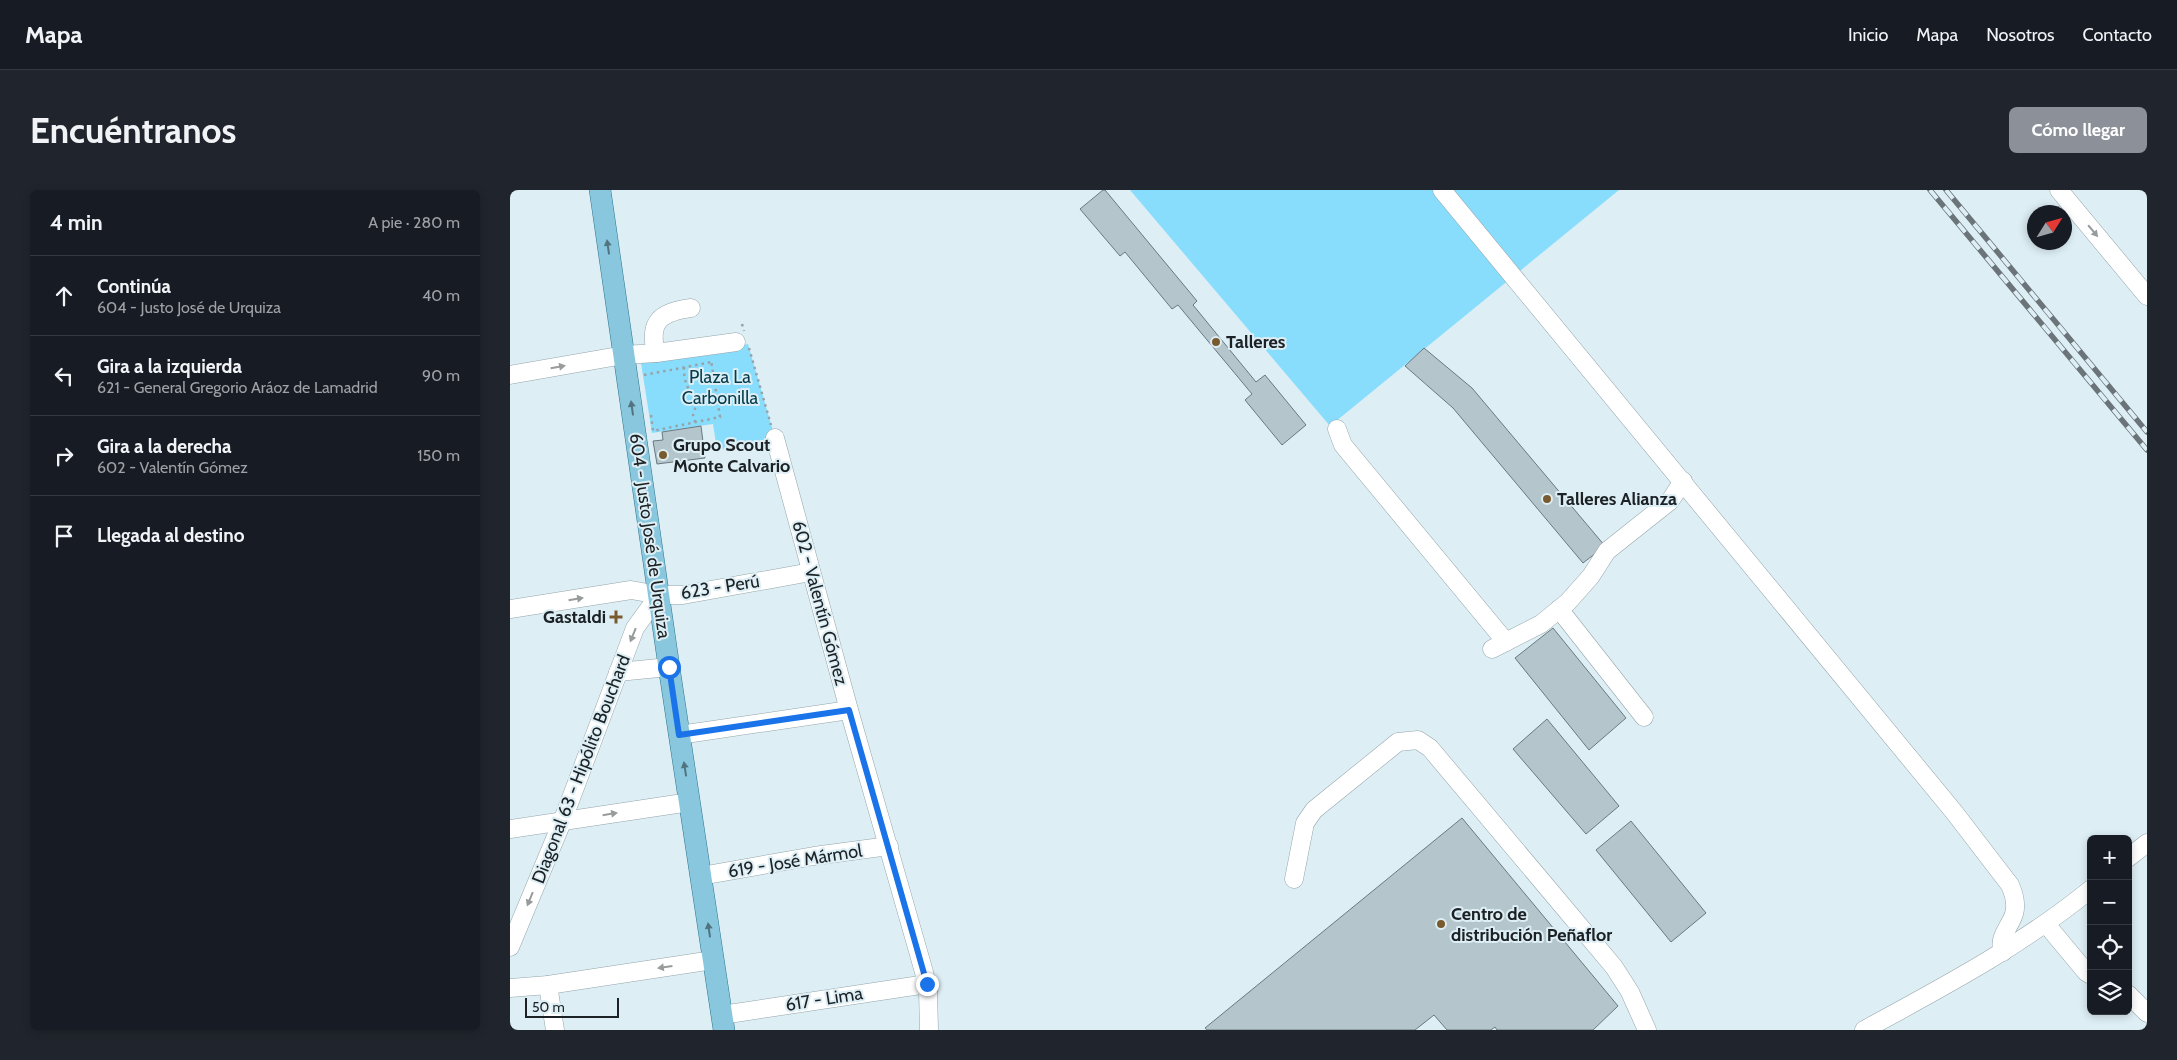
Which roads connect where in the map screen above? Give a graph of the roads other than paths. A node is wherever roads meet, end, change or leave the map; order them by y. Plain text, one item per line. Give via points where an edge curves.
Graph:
1 (600, 190) edge
2 (1442, 190) edge
3 (2061, 191) edge
4 (2147, 296) edge
5 (692, 308) dead end
6 (743, 341) road end
7 (656, 353) junction
8 (624, 355) junction
9 (510, 375) edge
10 (1336, 429) dead end
11 (775, 438) road end
12 (1683, 481) junction
13 (811, 572) junction
14 (659, 595) junction
15 (510, 609) edge
16 (1559, 609) junction
17 (669, 667) junction
18 (618, 672) junction
19 (849, 710) junction
20 (1644, 717) dead end
21 (679, 735) junction
22 (690, 802) junction
23 (562, 822) junction
24 (510, 829) edge
25 (2147, 843) edge
26 (889, 846) junction
27 (2132, 855) edge
28 (701, 876) junction
29 (1294, 879) dead end
30 (2087, 892) edge
31 (2046, 924) junction
32 (510, 947) edge
33 (2003, 952) junction
34 (713, 960) junction
35 (2087, 973) edge
36 (548, 984) junction
37 (927, 984) junction
38 (510, 988) edge
39 (2132, 998) edge
40 (2147, 1013) edge
41 (723, 1023) edge
42 (555, 1030) edge
43 (930, 1030) edge
44 (1647, 1030) edge
45 (1864, 1030) edge

8 -> 1 main road, 604 - Justo José de Urquiza
2 - 12 street
3 -> 4 street
5 - 7 street via 661,318 654,327 652,338
6 - 7 street via 710,354
7 - 8 street
9 -> 8 street
14 -> 8 main road, 604 - Justo José de Urquiza
10 - 16 street via 1343,445 1499,645 1541,624
11 - 13 street, 602 - Valentín Gómez
12 - 16 street via 1670,501 1607,551 1591,576
12 - 33 street via 2010,885 2015,898 2014,913 2001,943
13 - 14 street, 623 - Perú via 683,595
13 - 19 street, 602 - Valentín Gómez
15 -> 14 street, 623 - Perú via 631,590
14 - 17 main road, 604 - Justo José de Urquiza
14 -> 18 street, Diagonal 63 - Hipólito Bouchard via 635,628
16 - 20 street
17 - 18 street
17 - 21 main road, 604 - Justo José de Urquiza
18 - 23 street, Diagonal 63 - Hipólito Bouchard
19 - 21 street
19 - 26 street, 602 - Valentín Gómez
22 -> 21 main road, 604 - Justo José de Urquiza
23 -> 22 street
22 - 28 main road, 604 - Justo José de Urquiza
23 - 24 street
23 -> 32 street, Diagonal 63 - Hipólito Bouchard
25 - 27 street
26 - 28 street, 619 - José Mármol
26 - 37 street, 602 - Valentín Gómez
34 -> 28 main road, 604 - Justo José de Urquiza
29 - 44 street via 1305,823 1314,810 1398,742 1418,740 1430,748 1614,967 1630,992
30 - 31 street
31 - 33 street
31 - 35 street
33 - 45 street
34 -> 36 street
34 - 41 main road, 604 - Justo José de Urquiza
36 - 38 street
36 - 42 street
37 - 41 street, 617 - Lima
37 - 43 street, 602 - Valentín Gómez
39 - 40 street

